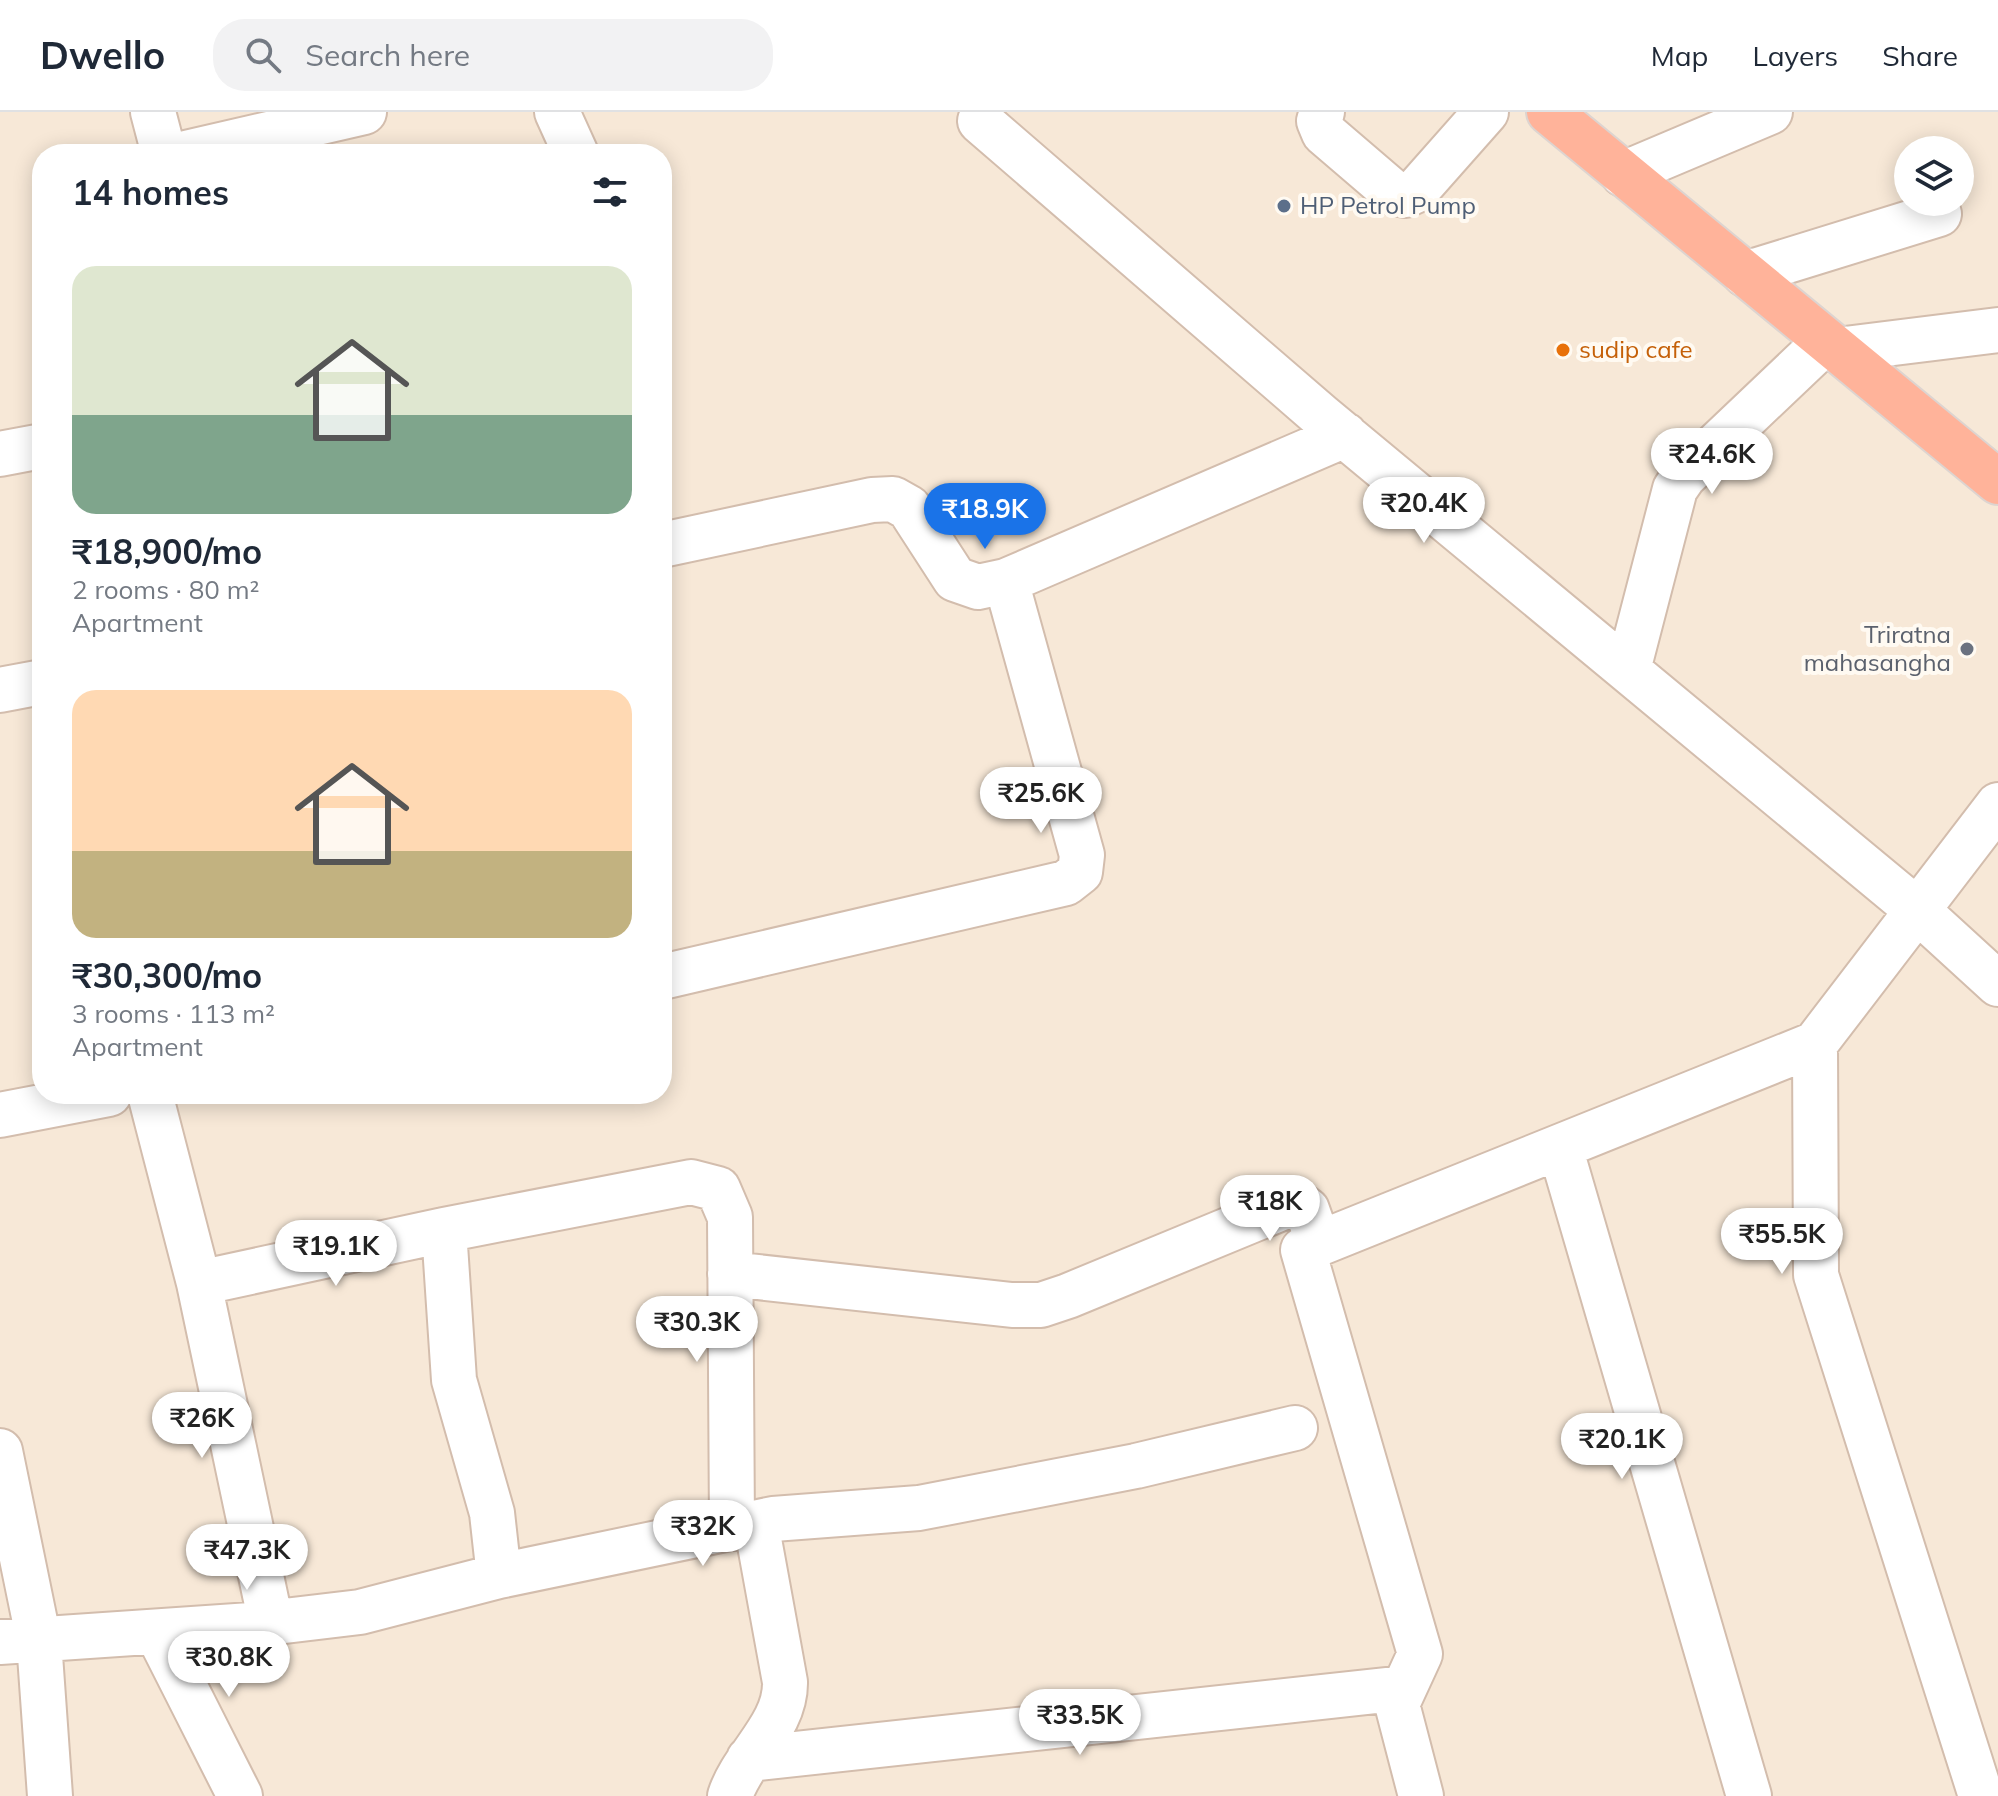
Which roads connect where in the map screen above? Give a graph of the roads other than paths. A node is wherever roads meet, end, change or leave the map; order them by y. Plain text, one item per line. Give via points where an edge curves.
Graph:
1 (153, 112) edge
2 (364, 112) edge
3 (557, 112) edge
4 (1322, 112) edge
5 (1486, 112) edge
6 (1549, 112) edge
7 (1770, 112) edge
8 (980, 121) dead end
9 (161, 144) edge
10 (225, 144) edge
11 (571, 144) edge
12 (1623, 174) junction
13 (1933, 216) edge
14 (1745, 274) junction
15 (1998, 330) edge
16 (1832, 346) junction
17 (1345, 435) junction
18 (32, 448) edge
19 (0, 454) edge
20 (1998, 482) edge
21 (672, 543) edge
22 (1006, 581) junction
23 (1628, 670) junction
24 (32, 684) edge
25 (0, 690) edge
26 (1998, 805) edge
27 (1917, 910) junction
28 (672, 975) edge
29 (1998, 984) edge
30 (1815, 1044) junction
31 (57, 1104) edge
32 (153, 1104) edge
33 (0, 1115) edge
34 (1560, 1147) junction
35 (444, 1230) junction
36 (1319, 1244) junction
37 (730, 1274) junction
38 (199, 1283) junction
39 (1295, 1428) dead end
40 (0, 1451) edge
41 (744, 1525) junction
42 (499, 1576) junction
43 (271, 1623) junction
44 (157, 1632) junction
45 (20, 1642) edge
46 (1404, 1688) junction
47 (739, 1777) edge
48 (50, 1796) edge
49 (240, 1796) edge
50 (1421, 1796) edge
51 (1749, 1796) edge
52 (1975, 1796) edge
53 (1981, 1796) edge

1 - 9 street
2 - 10 street
3 - 11 street
4 - 5 street via 1324,133 1394,193 1406,195 1417,190
6 - 12 highway
7 - 12 street
8 - 17 street
12 - 14 highway
13 - 14 street
14 - 16 highway
15 - 16 street
16 - 20 highway
16 - 23 street via 1675,489
17 - 22 street
17 - 23 street
18 - 19 street
21 - 22 street via 893,499 909,508 955,579 978,587
22 - 28 street via 1082,855 1080,872 1066,883
23 - 27 street
24 - 25 street
26 - 27 street
27 - 29 street
27 - 30 street
30 - 34 street
30 - 53 street via 1816,1275
31 - 33 street
32 - 38 street
34 - 36 street
34 - 51 street
35 - 37 street via 691,1182 718,1189 730,1217
35 - 38 street
35 - 42 street via 454,1380 492,1513
36 - 37 street via 1307,1210 1296,1202 1041,1305
36 - 46 street via 1303,1250 1420,1654
37 - 41 street
38 - 43 street
39 - 41 street via 1136,1466 919,1508
40 - 45 street
41 - 42 street
41 - 47 street via 786,1699
42 - 43 street via 360,1612
43 - 44 street
44 - 45 street
44 - 49 street
45 - 48 street
46 - 47 street
46 - 50 street via 1397,1704
52 - 53 street

